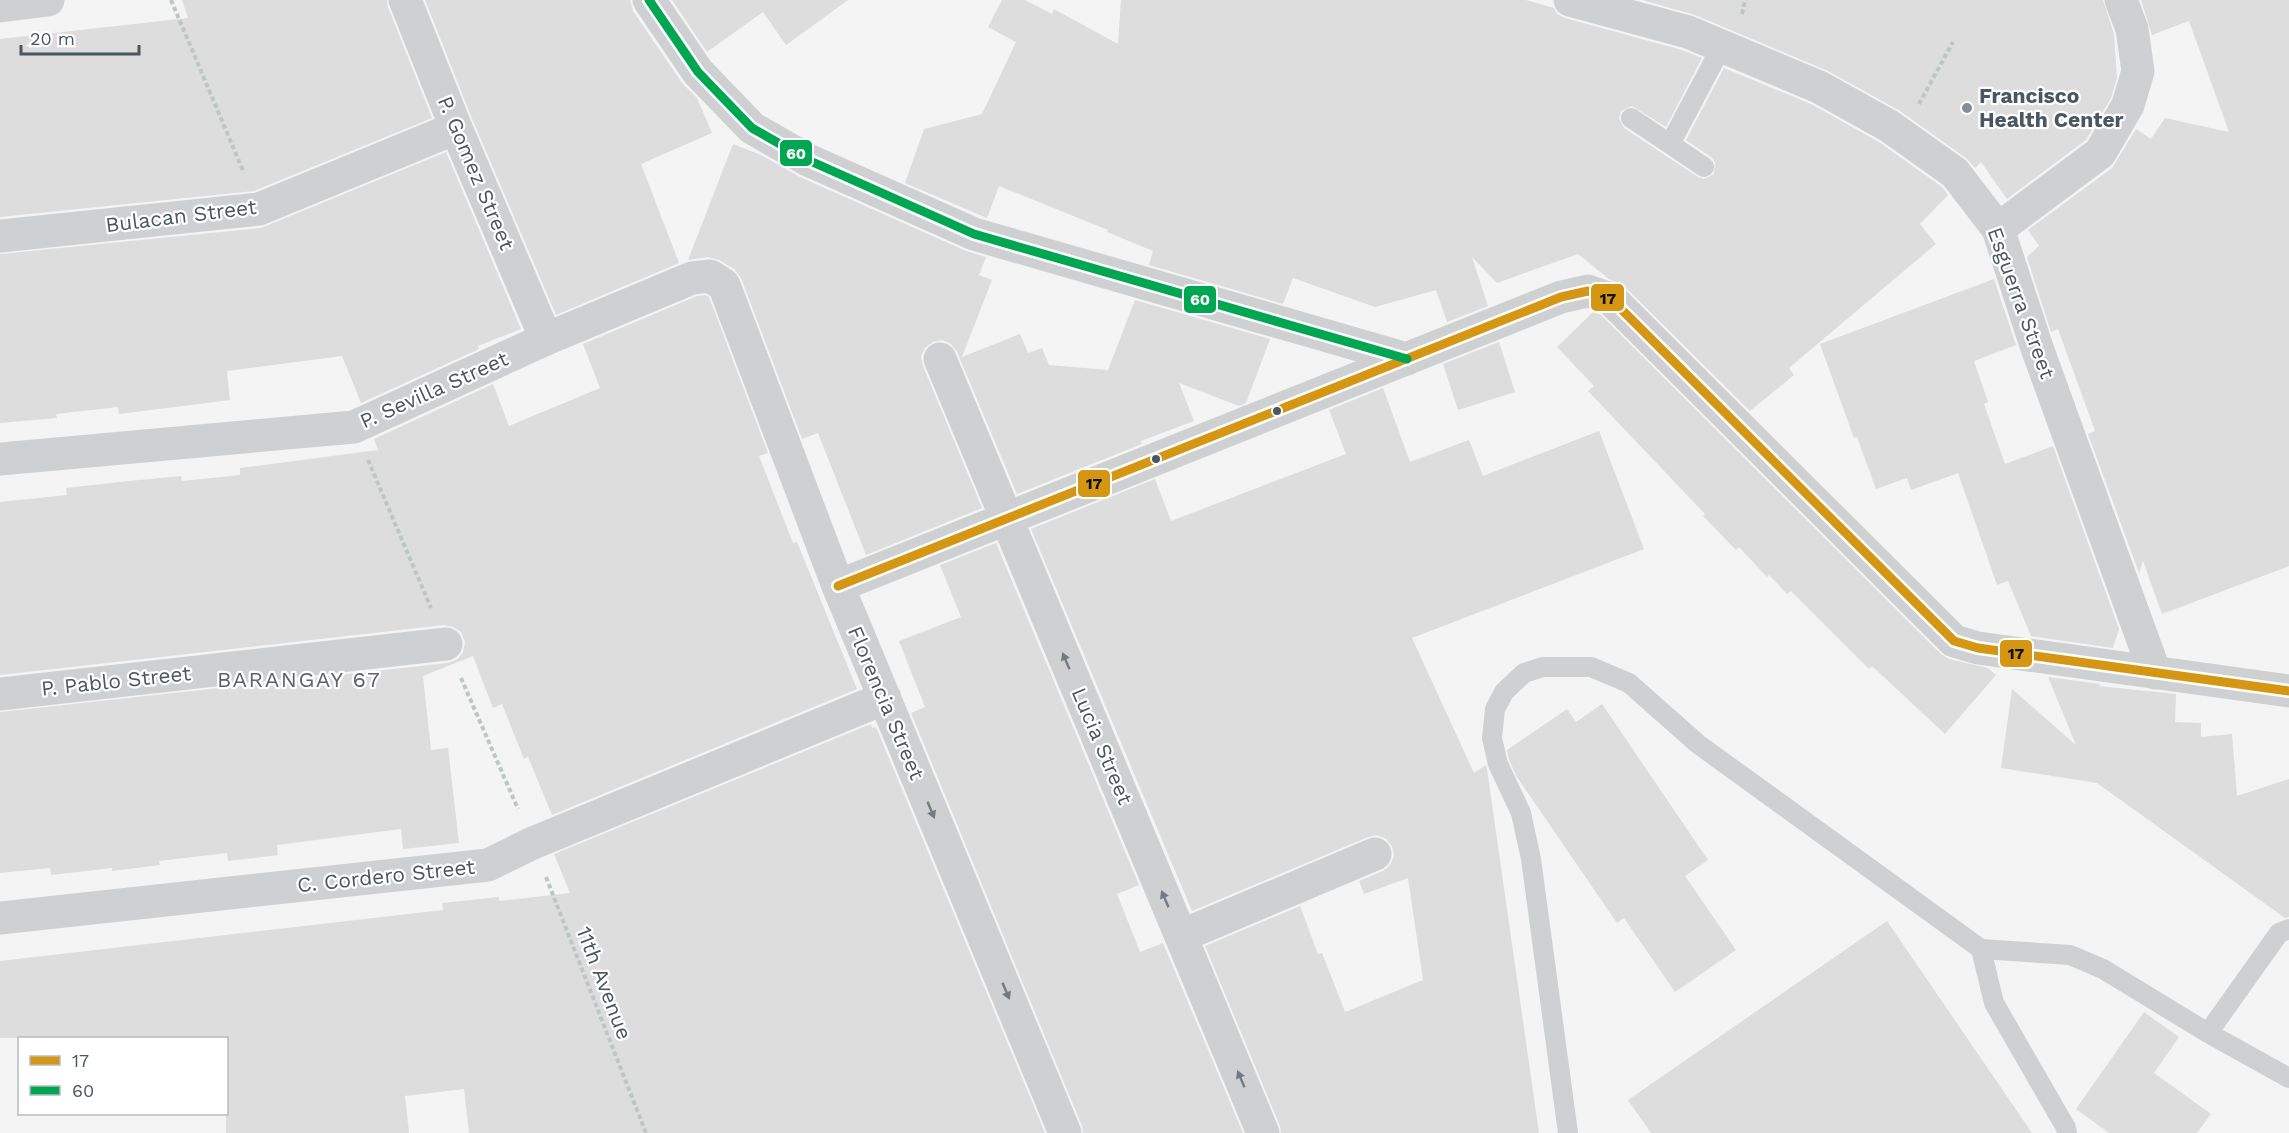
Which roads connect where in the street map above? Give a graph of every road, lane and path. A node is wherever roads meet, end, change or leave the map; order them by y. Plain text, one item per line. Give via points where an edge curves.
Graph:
1 (48, 0) edge
2 (171, 0) edge
3 (649, 0) edge
4 (1570, 0) edge
5 (2121, 0) edge
6 (406, 3) edge
7 (0, 6) edge
8 (1953, 42) dead end
9 (1722, 46) junction
10 (1631, 118) dead end
11 (456, 128) junction
12 (1902, 136) junction
13 (1670, 144) junction
14 (1704, 167) dead end
15 (259, 209) junction
16 (1998, 229) junction
17 (0, 236) edge
18 (710, 276) joint
19 (546, 339) junction
20 (940, 359) dead end
21 (1407, 359) junction
22 (0, 459) edge
23 (1007, 519) junction
24 (838, 586) junction
25 (446, 644) dead end
26 (2155, 673) junction
27 (2289, 691) edge
28 (0, 694) edge
29 (885, 698) junction
30 (533, 843) junction
31 (1375, 854) dead end
32 (0, 918) edge
33 (2289, 929) edge
34 (1181, 936) junction
35 (1981, 949) junction
36 (2208, 1034) junction
37 (2289, 1077) edge
38 (646, 1133) edge
39 (1065, 1133) edge
40 (1263, 1133) edge
41 (1568, 1133) edge
42 (2067, 1133) edge

1 - 7 street
2 - 15 path
3 - 21 street via 698,72 752,128 807,160 974,234
4 - 9 street, Esguerra Street via 1688,32
5 - 16 street via 2132,28 2138,71 2128,105 2100,153
6 - 11 street, P. Gomez Street
8 - 12 path
9 - 12 street, Esguerra Street via 1820,87
9 - 13 lane
10 - 13 lane
11 - 15 street, Bulacan Street
11 - 19 street, P. Gomez Street
12 - 16 street, Esguerra Street via 1955,173
13 - 14 lane
15 - 17 street, Bulacan Street
16 - 26 street, Esguerra Street
18 - 19 street, P. Sevilla Street via 692,278
18 - 24 street, Florencia Street via 724,285
19 - 22 street, P. Sevilla Street via 354,427
20 - 23 street, Lucia Street
21 - 23 street
21 - 26 street via 1561,297 1588,291 1611,299 1954,641 1978,648
23 - 24 street
34 -> 23 street, Lucia Street
24 - 29 street, Florencia Street
25 - 28 street, P. Pablo Street
26 - 27 street
29 - 30 street, C. Cordero Street
29 -> 39 street, Florencia Street
30 - 32 street, C. Cordero Street via 488,865
30 - 38 path, 11th Avenue
31 - 34 street
33 - 36 lane via 2279,933
40 -> 34 street, Lucia Street
35 - 36 lane via 2070,956 2103,969
35 - 41 lane via 1698,744 1629,683 1591,667 1543,667 1524,673 1504,692 1495,709 1492,738 1498,764 1521,813 1532,859
35 - 42 lane via 1994,1003
36 - 37 lane

